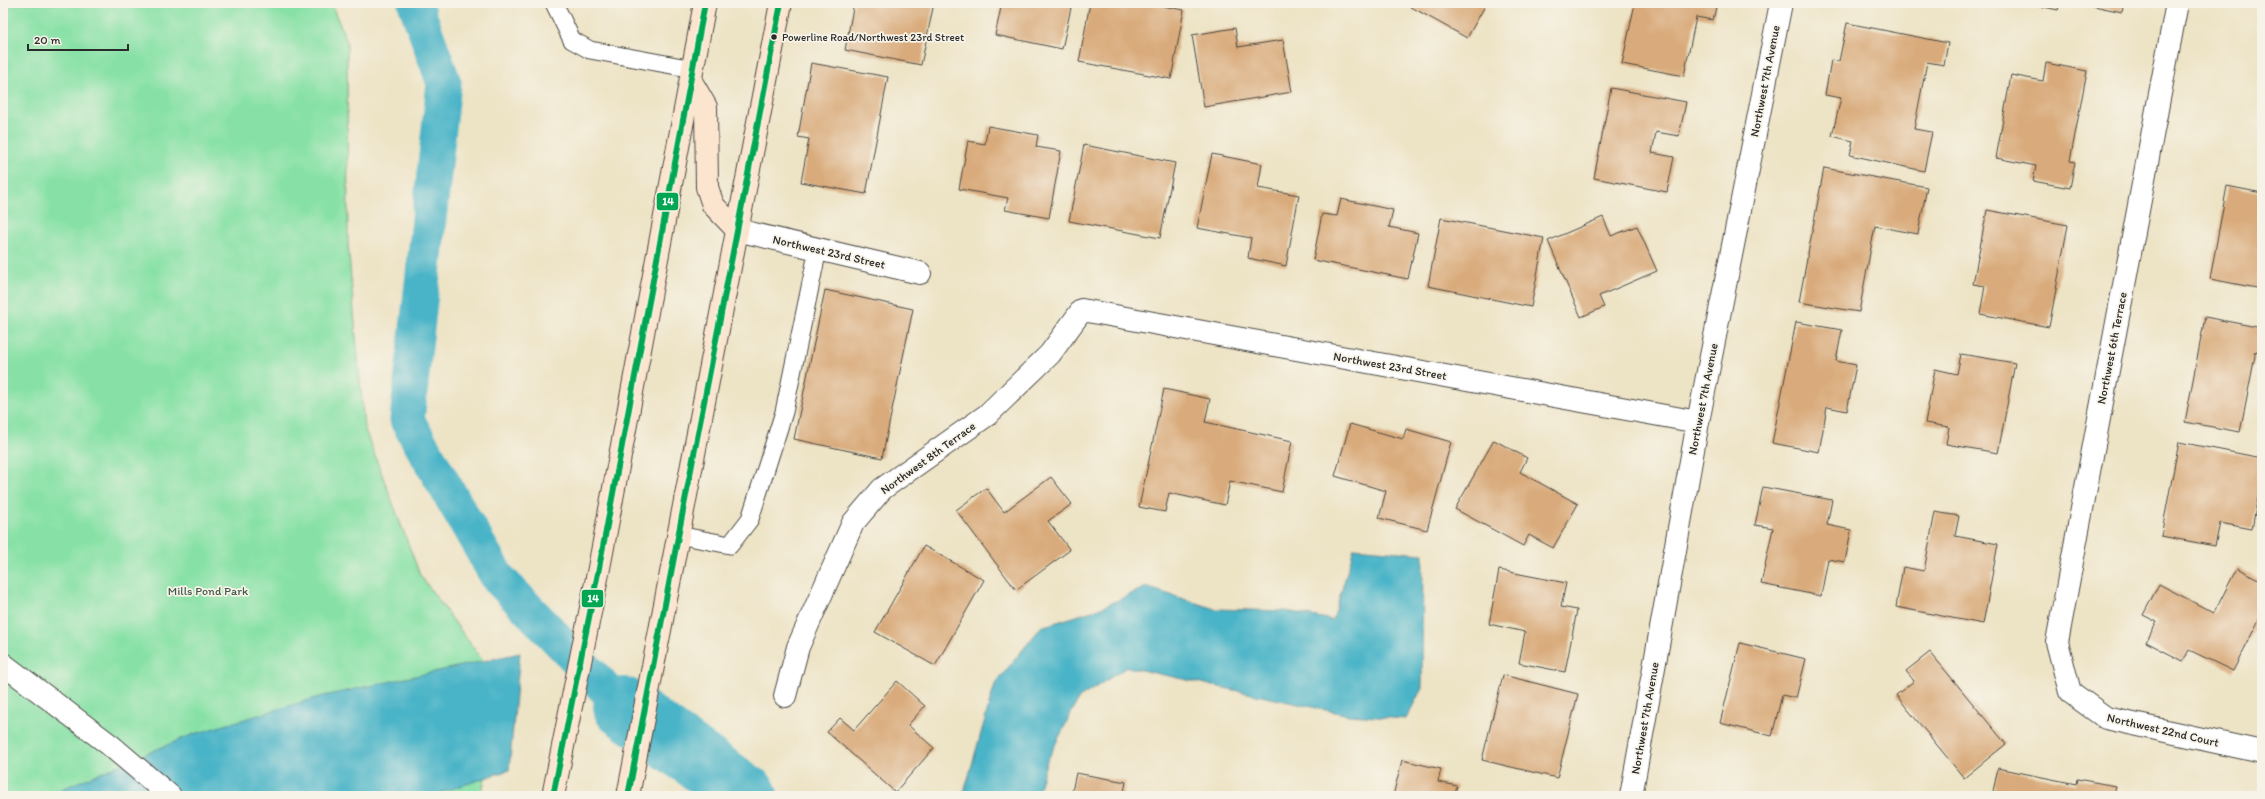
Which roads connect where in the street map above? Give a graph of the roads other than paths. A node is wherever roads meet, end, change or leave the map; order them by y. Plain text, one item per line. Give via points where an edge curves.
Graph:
1 (554, 3) edge
2 (705, 3) edge
3 (781, 3) edge
4 (1781, 3) edge
5 (2177, 3) edge
6 (692, 75) junction
7 (738, 230) junction
8 (818, 249) junction
9 (920, 273) dead end
10 (1082, 310) joint
11 (1698, 422) junction
12 (678, 535) junction
13 (3, 664) edge
14 (2070, 692) joint
15 (785, 696) dead end
16 (2262, 752) edge
17 (170, 796) edge
18 (553, 796) edge
19 (628, 796) edge
20 (1631, 796) edge

1 - 6 lane via 572,40 590,50
2 - 6 main road
3 - 7 main road
4 - 11 street, Northwest 7th Avenue
5 - 14 street, Northwest 6th Terrace via 2057,642
6 - 7 main road via 706,107 707,187 713,205
6 - 18 main road via 599,568
7 - 8 street, Northwest 23rd Street
7 - 12 main road
8 - 9 street, Northwest 23rd Street
8 - 12 lane via 784,412 750,520 730,545
10 - 11 street, Northwest 23rd Street
10 - 15 street, Northwest 8th Terrace via 1050,354 987,415 882,489 853,523 798,647
11 - 20 street, Northwest 7th Avenue
12 - 19 main road
13 - 17 street via 110,745
14 - 16 street, Northwest 22nd Court via 2106,718

